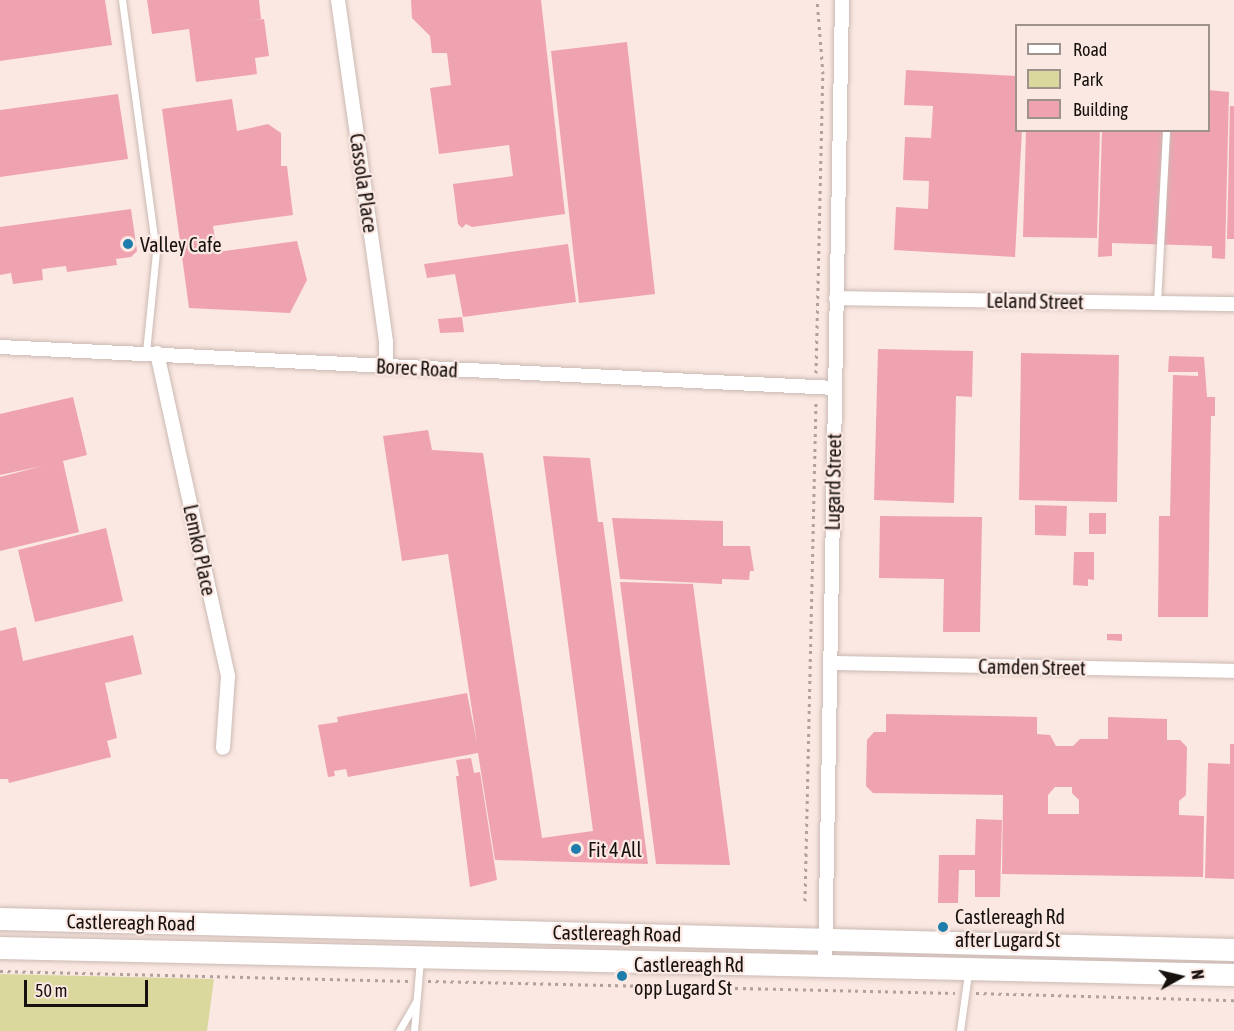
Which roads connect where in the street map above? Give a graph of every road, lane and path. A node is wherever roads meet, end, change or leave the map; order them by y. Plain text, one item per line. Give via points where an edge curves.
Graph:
1 (122, 0) edge
2 (338, 0) edge
3 (817, 0) edge
4 (842, 0) edge
5 (1166, 132) edge
6 (836, 298) junction
7 (1157, 303) junction
8 (1234, 304) edge
9 (0, 347) edge
10 (151, 352) junction
11 (386, 366) junction
12 (816, 372) dead end
13 (835, 388) junction
14 (815, 407) dead end
15 (830, 663) junction
16 (1234, 671) edge
17 (223, 748) dead end
18 (805, 901) dead end
19 (0, 919) edge
20 (825, 938) junction
21 (0, 948) edge
22 (1234, 950) edge
23 (420, 954) junction
24 (825, 964) junction
25 (969, 967) junction
26 (0, 971) edge
27 (1234, 975) edge
28 (420, 981) junction
29 (965, 993) junction
30 (418, 997) junction
31 (1234, 1000) edge
32 (399, 1031) edge
33 (414, 1031) edge
34 (960, 1031) edge

1 - 10 lane via 156,252
2 - 11 street, Cassola Place via 386,342
3 - 12 path via 823,74
4 - 6 street, Lugard Street
5 - 7 lane
6 - 7 street, Leland Street
6 - 13 street, Lugard Street
7 - 8 street, Leland Street
9 - 10 street, Borec Road
10 - 11 street, Borec Road
10 - 17 street, Lemko Place via 228,676
11 - 13 street, Borec Road
13 - 15 street, Lugard Street
14 - 18 path
15 - 16 street, Camden Street
15 - 20 street, Lugard Street
19 - 20 main road, Castlereagh Road
20 - 22 main road, Castlereagh Road
20 - 24 street, Lugard Street
21 - 23 main road, Castlereagh Road
23 - 24 main road, Castlereagh Road
23 - 28 lane
24 - 25 main road, Castlereagh Road
25 - 27 main road, Castlereagh Road
25 - 29 lane
26 - 28 path
28 - 29 path
28 - 30 lane
29 - 31 path
29 - 34 lane
30 - 32 lane
30 - 33 lane

